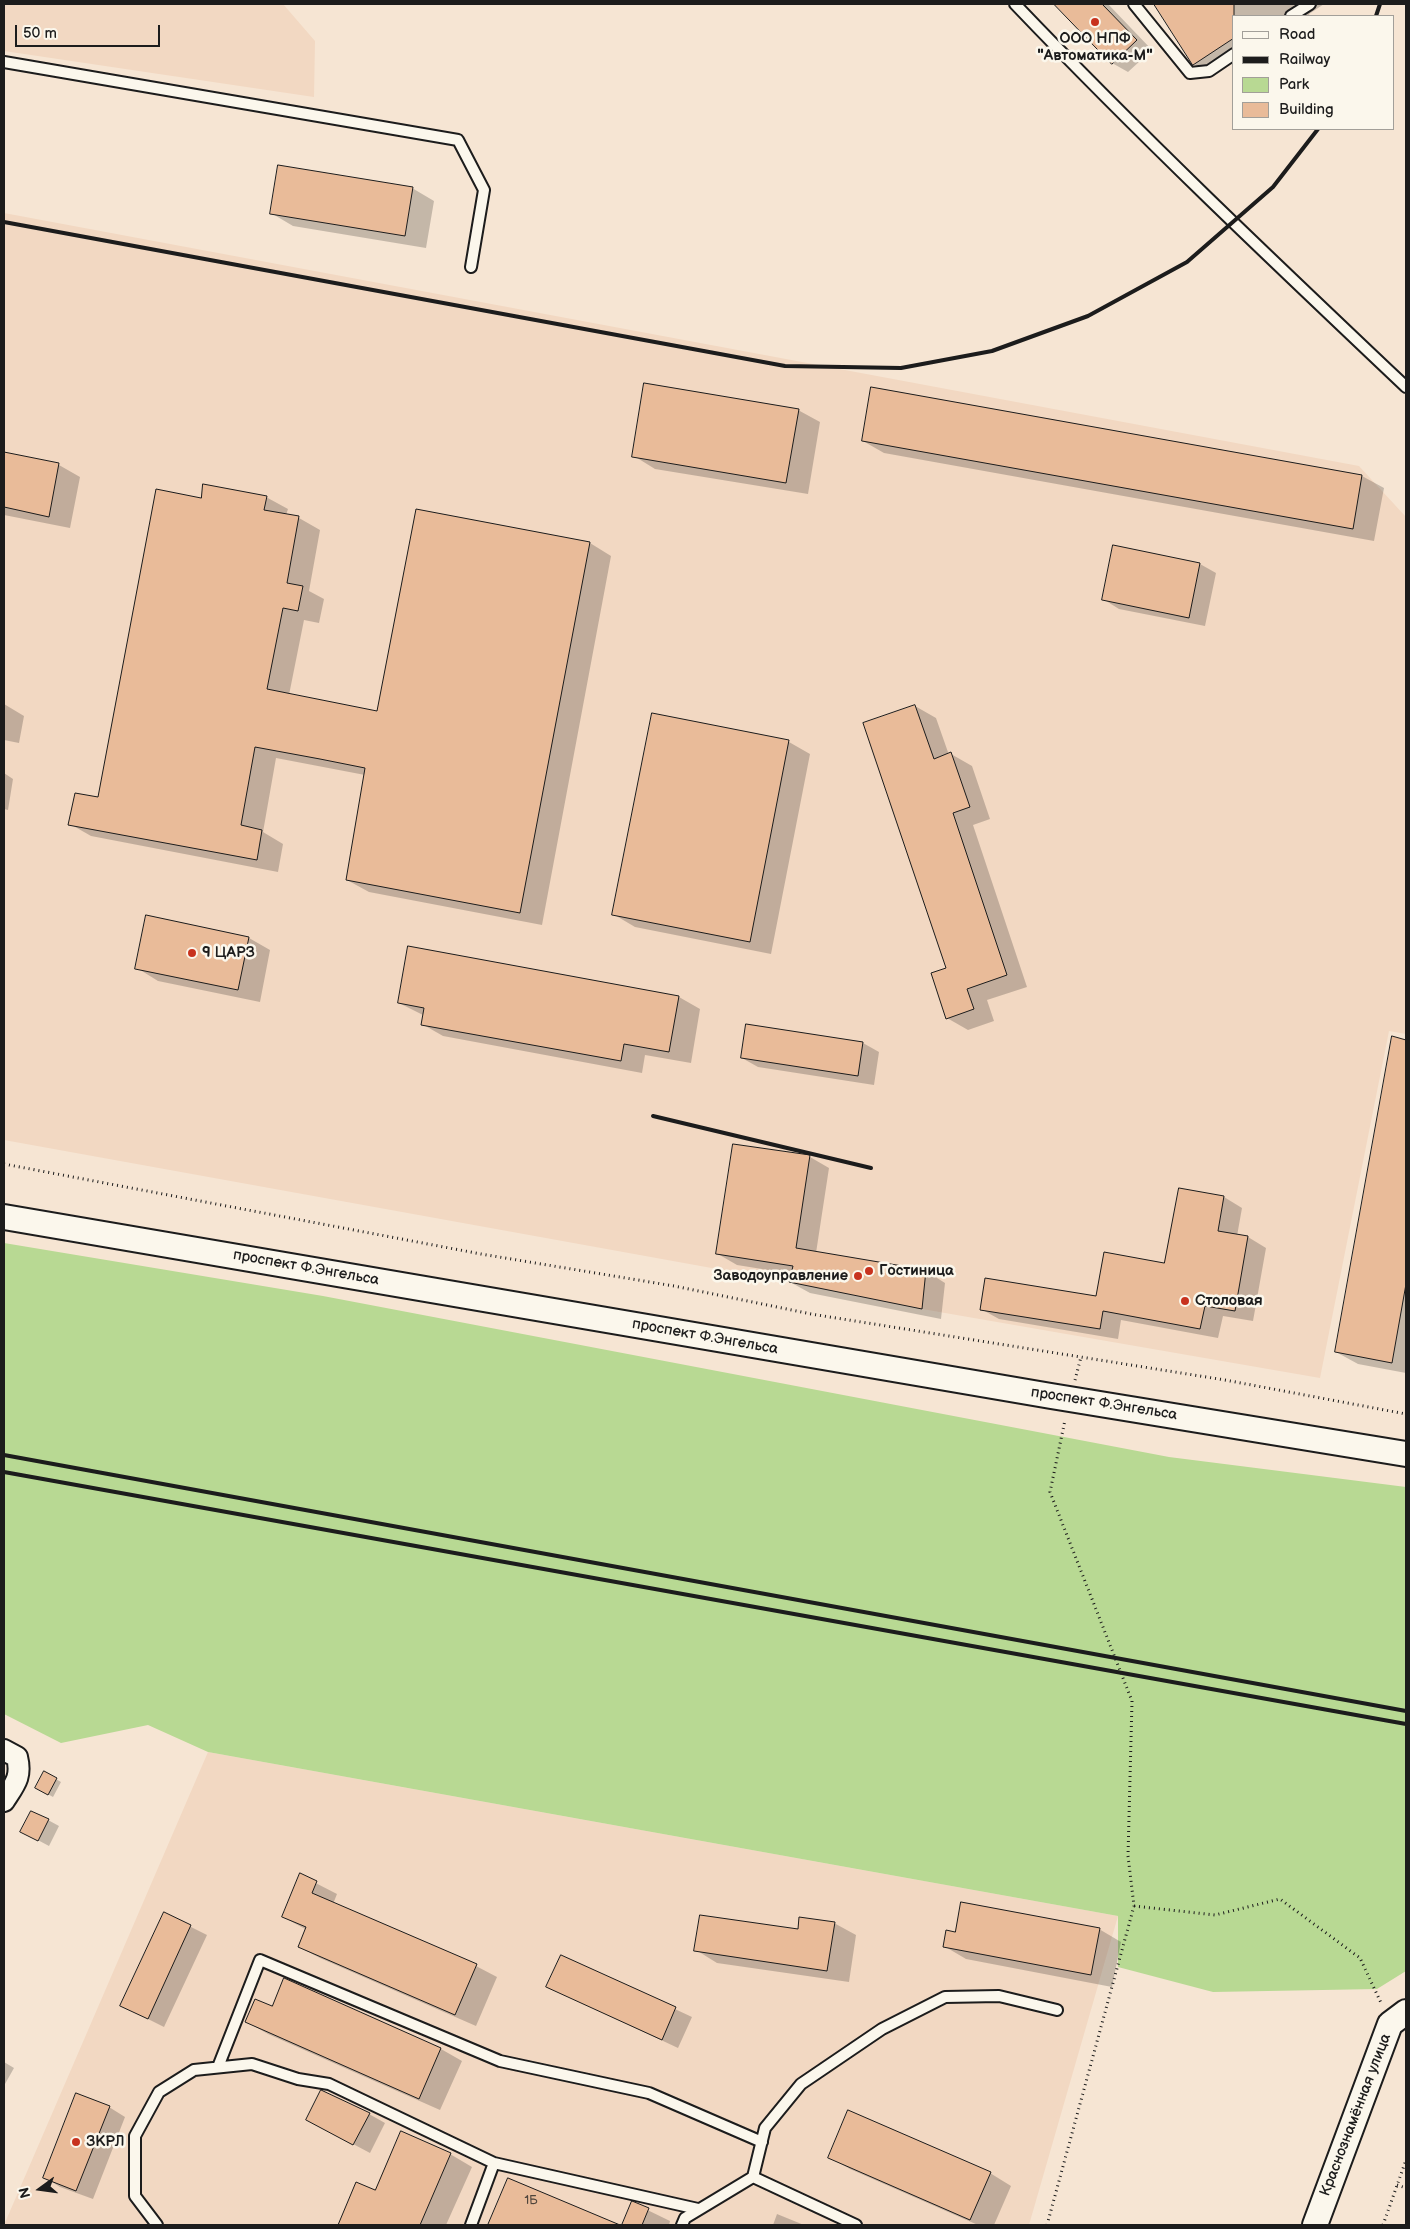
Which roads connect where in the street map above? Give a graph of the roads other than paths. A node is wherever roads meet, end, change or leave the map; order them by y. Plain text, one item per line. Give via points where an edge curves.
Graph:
1 (1015, 4) edge
2 (1134, 4) edge
3 (1310, 4) edge
4 (1293, 15) edge
5 (1232, 55) edge
6 (4, 62) edge
7 (471, 267) dead end
8 (1406, 387) edge
9 (4, 1217) edge
10 (1406, 1454) edge
11 (10, 1754) edge
12 (4, 1800) edge
13 (1057, 2010) dead end
14 (1398, 2018) edge
15 (218, 2067) junction
16 (762, 2142) junction
17 (494, 2163) junction
18 (753, 2177) junction
19 (698, 2209) junction
20 (157, 2225) edge
21 (471, 2225) edge
22 (682, 2225) edge
23 (856, 2225) edge
24 (1315, 2225) edge

1 - 8 lane via 1103,96
2 - 5 lane via 1190,74 1209,71
3 - 4 lane
6 - 7 lane via 458,140 484,190
9 - 10 street, проспект Ф.Энгельса
11 - 12 street via 20,1770 16,1783
13 - 16 lane via 999,1996 945,1998 882,2029 802,2084 765,2128
14 - 24 street, Краснознамённая улица
15 - 16 lane via 260,1960 500,2061 649,2093
15 - 17 lane via 252,2064 298,2079 329,2084
15 - 20 lane via 194,2070 159,2092 135,2136 135,2196
16 - 18 lane
17 - 19 lane
17 - 21 lane
18 - 19 lane
18 - 23 lane
19 - 22 lane via 685,2218

